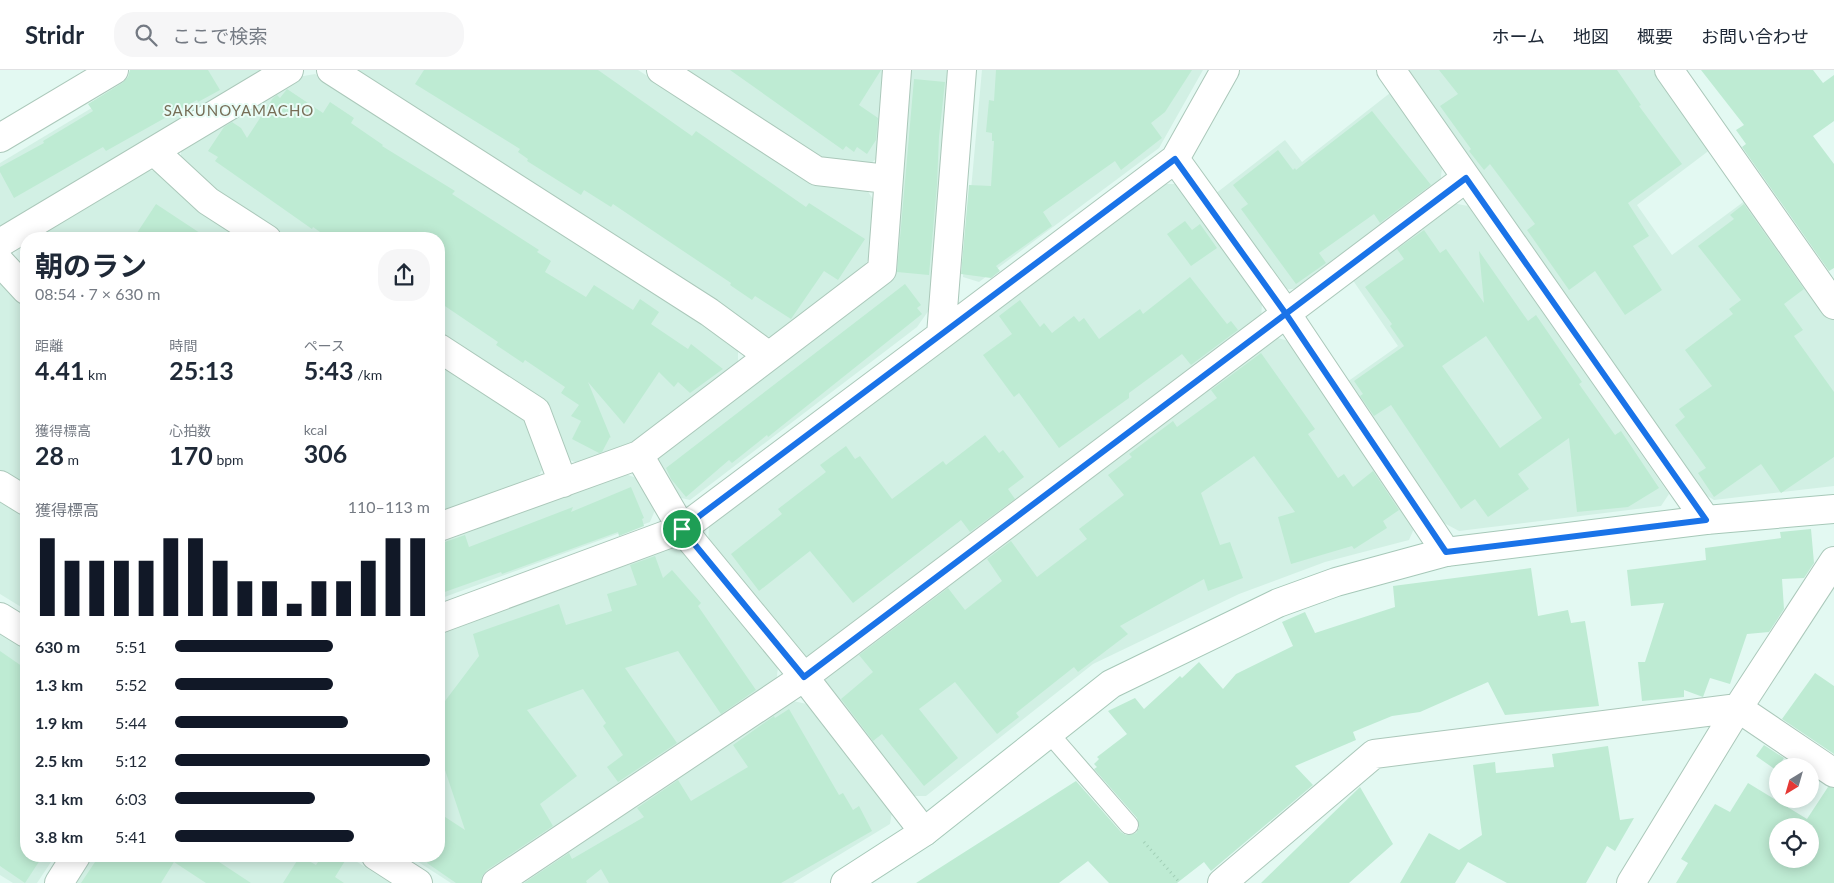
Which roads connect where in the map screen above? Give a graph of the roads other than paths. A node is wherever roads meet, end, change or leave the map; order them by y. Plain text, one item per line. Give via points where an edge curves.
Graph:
1 (114, 70) edge
2 (289, 70) edge
3 (331, 70) edge
4 (661, 70) edge
5 (897, 70) edge
6 (962, 70) edge
7 (1225, 70) edge
8 (1391, 70) edge
9 (1669, 70) edge
10 (0, 138) edge
11 (154, 151) junction
12 (1175, 159) junction
13 (1466, 178) junction
14 (887, 179) junction
15 (256, 232) edge
16 (0, 243) edge
17 (0, 262) edge
18 (20, 284) edge
19 (1834, 305) edge
20 (1286, 314) junction
21 (941, 335) junction
22 (445, 352) edge
23 (770, 356) junction
24 (639, 455) junction
25 (563, 483) junction
26 (0, 485) edge
27 (20, 497) edge
28 (1834, 509) edge
29 (1706, 520) junction
30 (445, 525) edge
31 (682, 529) junction
32 (1446, 552) junction
33 (1834, 561) edge
34 (0, 617) edge
35 (445, 617) edge
36 (20, 629) edge
37 (804, 677) junction
38 (1738, 708) junction
39 (1048, 732) junction
40 (1834, 773) edge
41 (1129, 825) road end
42 (924, 832) junction
43 (72, 862) edge
44 (385, 862) edge
45 (59, 883) edge
46 (418, 883) edge
47 (496, 883) edge
48 (845, 883) edge
49 (1222, 883) edge
50 (1631, 883) edge

1 - 10 street
2 - 11 street
3 - 23 street via 709,312
4 - 14 street via 817,171
5 - 14 street
6 - 21 street
7 - 12 street
8 - 13 street
9 - 19 street
11 - 15 street via 208,201
11 - 16 street
12 - 20 street
12 - 21 street
13 - 20 street
13 - 29 street
14 - 23 street via 882,270
17 - 18 street
20 - 32 street
20 - 37 street
21 - 31 street
22 - 25 street via 536,411
23 - 24 street
24 - 25 street
24 - 31 street
25 - 30 street
26 - 27 street
28 - 29 street
29 - 32 street
31 - 35 street
31 - 37 street
32 - 39 street via 1336,582 1278,603 1111,684
33 - 38 street
34 - 36 street
37 - 42 street
37 - 47 street
38 - 40 street
38 - 49 street via 1374,754
38 - 50 street
39 - 41 lane
39 - 42 street
42 - 48 street
43 - 45 street
44 - 46 street

